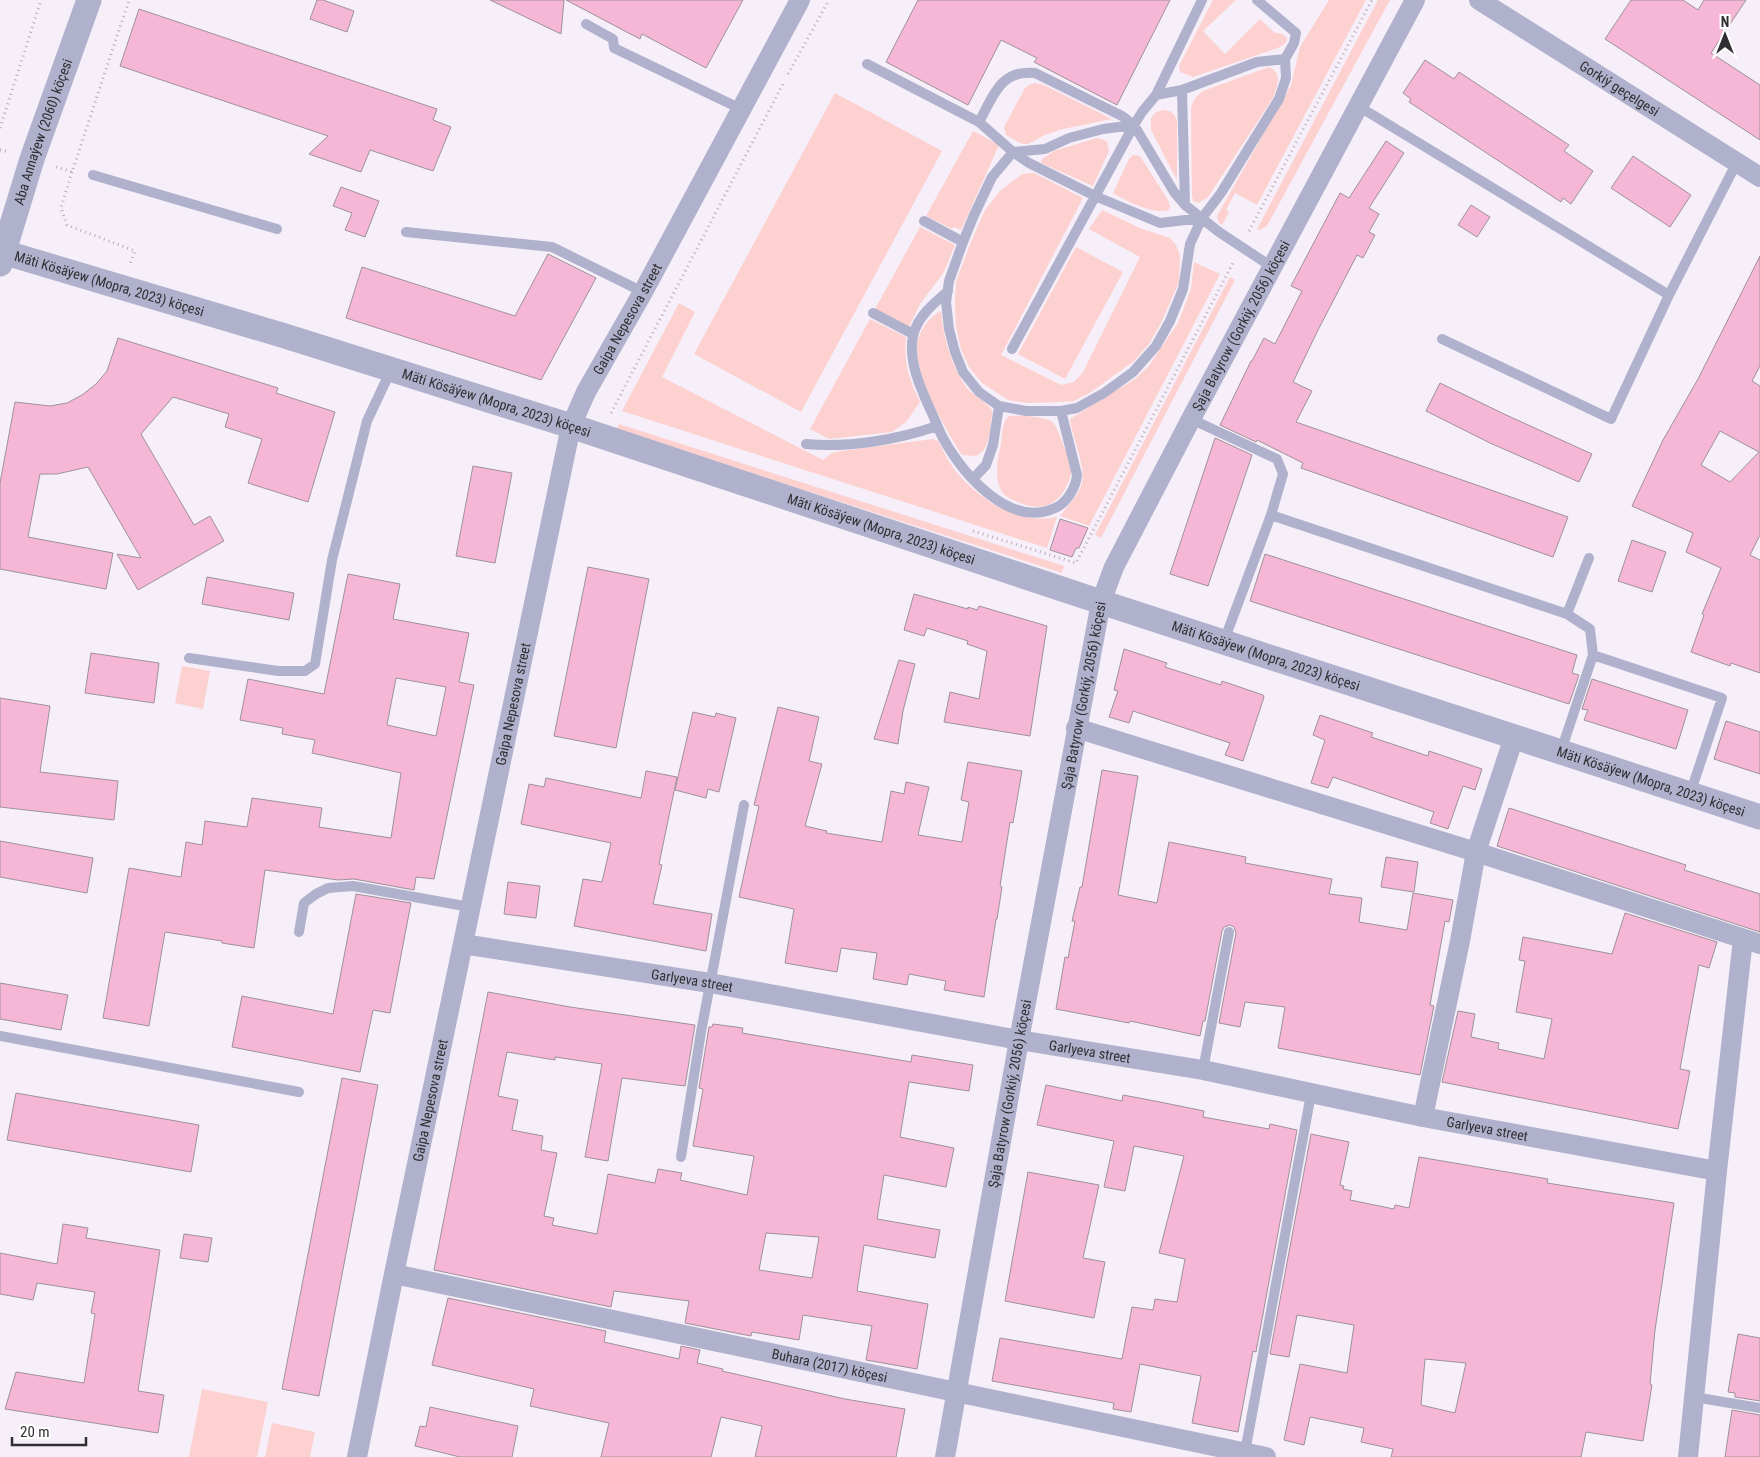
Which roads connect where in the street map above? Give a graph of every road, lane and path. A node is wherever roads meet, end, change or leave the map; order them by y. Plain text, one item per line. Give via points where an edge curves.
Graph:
1 (42, 0) edge
2 (90, 0) edge
3 (129, 0) edge
4 (800, 0) edge
5 (1202, 0) edge
6 (1257, 0) edge
7 (1415, 0) edge
8 (1478, 0) edge
9 (586, 24) dead end
10 (1285, 59) junction
11 (868, 64) dead end
12 (1182, 90) junction
13 (1156, 95) junction
14 (1358, 106) junction
15 (741, 109) junction
16 (979, 122) junction
17 (1134, 125) junction
18 (0, 128) edge
19 (0, 150) edge
20 (1013, 152) junction
21 (32, 159) junction
22 (1737, 162) junction
23 (72, 172) junction
24 (93, 175) dead end
25 (1760, 177) edge
26 (1095, 196) junction
27 (1185, 205) junction
28 (1202, 218) junction
29 (924, 221) dead end
30 (277, 229) dead end
31 (406, 232) dead end
32 (963, 242) junction
33 (1, 256) edge
34 (1272, 267) junction
35 (120, 287) junction
36 (948, 291) junction
37 (643, 292) junction
38 (1669, 295) junction
39 (873, 313) dead end
40 (913, 334) junction
41 (1442, 339) dead end
42 (1012, 349) dead end
43 (391, 370) junction
44 (999, 406) junction
45 (1060, 411) junction
46 (1190, 419) junction
47 (571, 426) junction
48 (937, 426) junction
49 (806, 444) dead end
50 (973, 480) junction
51 (1271, 515) junction
52 (1589, 558) dead end
53 (1101, 602) junction
54 (1567, 614) junction
55 (1224, 642) junction
56 (1592, 655) junction
57 (189, 658) dead end
58 (1076, 728) junction
59 (1514, 737) junction
60 (1561, 752) junction
61 (1690, 794) junction
62 (744, 805) dead end
63 (1760, 817) edge
64 (1476, 852) junction
65 (470, 907) junction
66 (299, 932) dead end
67 (1229, 932) dead end
68 (1752, 941) edge
69 (462, 944) junction
70 (710, 983) junction
71 (0, 1036) edge
72 (1019, 1040) junction
73 (1203, 1070) junction
74 (299, 1092) dead end
75 (1312, 1094) junction
76 (1423, 1117) junction
77 (680, 1157) dead end
78 (1717, 1170) junction
79 (394, 1274) junction
80 (956, 1392) junction
81 (1694, 1397) junction
82 (1760, 1408) edge
83 (1245, 1452) junction
84 (357, 1457) edge
85 (945, 1457) edge
86 (1266, 1457) edge
87 (1688, 1457) edge

1 - 18 path
2 - 21 street, Aba Annaýew (2060) köçesi
3 - 23 path
4 - 15 street, Gaipa Nepesova street
5 - 13 lane
6 - 10 lane via 1296,34
7 - 14 street, Şaja Batyrow (Gorkiý, 2056) köçesi
8 - 22 street, Gorkiý geçelgesi
9 - 15 lane via 613,39 614,48
10 - 12 lane via 1257,62
10 - 28 lane via 1286,78 1279,99
11 - 16 lane
12 - 13 lane
12 - 27 lane
13 - 17 lane
14 - 34 street, Şaja Batyrow (Gorkiý, 2056) köçesi
14 - 38 lane
15 - 37 street, Gaipa Nepesova street
16 - 17 lane via 1000,84 1024,71 1035,73
16 - 20 lane
17 - 20 lane via 1069,138 1045,149
17 - 26 lane
17 - 27 lane
19 - 21 path
20 - 26 lane via 1028,163
20 - 32 lane via 992,177
21 - 23 path
21 - 33 street, Aba Annaýew (2060) köçesi
22 - 25 street, Gorkiý geçelgesi
22 - 38 lane
23 - 35 path via 61,208 67,225 135,251
24 - 30 lane
26 - 28 lane via 1160,222
26 - 42 lane
27 - 28 lane
28 - 34 lane
28 - 45 lane via 1190,244 1183,289 1156,346 1133,372 1104,393 1077,408
29 - 32 lane
31 - 37 lane via 552,247
32 - 36 lane
33 - 35 street, Mäti Kösäýew (Mopra, 2023) köçesi
34 - 46 street, Şaja Batyrow (Gorkiý, 2056) köçesi
35 - 43 street, Mäti Kösäýew (Mopra, 2023) köçesi
36 - 40 lane via 933,303
36 - 44 lane via 949,329 963,372 979,392
37 - 47 street, Gaipa Nepesova street via 586,392
38 - 41 lane via 1611,419
39 - 40 lane
40 - 48 lane via 918,380
43 - 47 street, Mäti Kösäýew (Mopra, 2023) köçesi
43 - 57 lane via 367,422 332,560 315,664 305,671 278,671
44 - 45 lane via 1026,411
44 - 50 lane via 993,445 986,465
45 - 50 lane via 1077,474 1069,495 1058,506 1048,511 1023,512 1003,504
46 - 51 lane via 1277,460 1283,474
46 - 53 street, Şaja Batyrow (Gorkiý, 2056) köçesi via 1114,567
47 - 53 street, Mäti Kösäýew (Mopra, 2023) köçesi
47 - 65 street, Gaipa Nepesova street
48 - 49 lane via 896,437 828,446
48 - 50 lane
51 - 54 lane
51 - 55 lane
52 - 54 lane
53 - 55 street, Mäti Kösäýew (Mopra, 2023) köçesi
53 - 58 street, Şaja Batyrow (Gorkiý, 2056) köçesi
54 - 56 lane via 1590,628
55 - 59 street, Mäti Kösäýew (Mopra, 2023) köçesi
56 - 60 lane
56 - 61 lane via 1722,698
58 - 64 street
58 - 72 street, Şaja Batyrow (Gorkiý, 2056) köçesi
59 - 60 street, Mäti Kösäýew (Mopra, 2023) köçesi
59 - 64 street
60 - 61 street, Mäti Kösäýew (Mopra, 2023) köçesi
61 - 63 street, Mäti Kösäýew (Mopra, 2023) köçesi
62 - 70 lane
64 - 68 street
64 - 76 street
65 - 66 lane via 353,886 328,888 304,903
65 - 69 street, Gaipa Nepesova street
67 - 73 lane
68 - 78 street
69 - 70 street, Garlyeva street
69 - 79 street, Gaipa Nepesova street
70 - 72 street, Garlyeva street
70 - 77 lane
71 - 74 lane
72 - 73 street, Garlyeva street
72 - 80 street, Şaja Batyrow (Gorkiý, 2056) köçesi
73 - 75 street, Garlyeva street
75 - 76 street, Garlyeva street
75 - 83 lane
76 - 78 street, Garlyeva street
78 - 81 street
79 - 80 street, Buhara (2017) köçesi
79 - 84 street, Gaipa Nepesova street
80 - 83 street, Buhara (2017) köçesi
80 - 85 street, Şaja Batyrow (Gorkiý, 2056) köçesi
81 - 82 lane
81 - 87 street
83 - 86 street, Buhara (2017) köçesi

